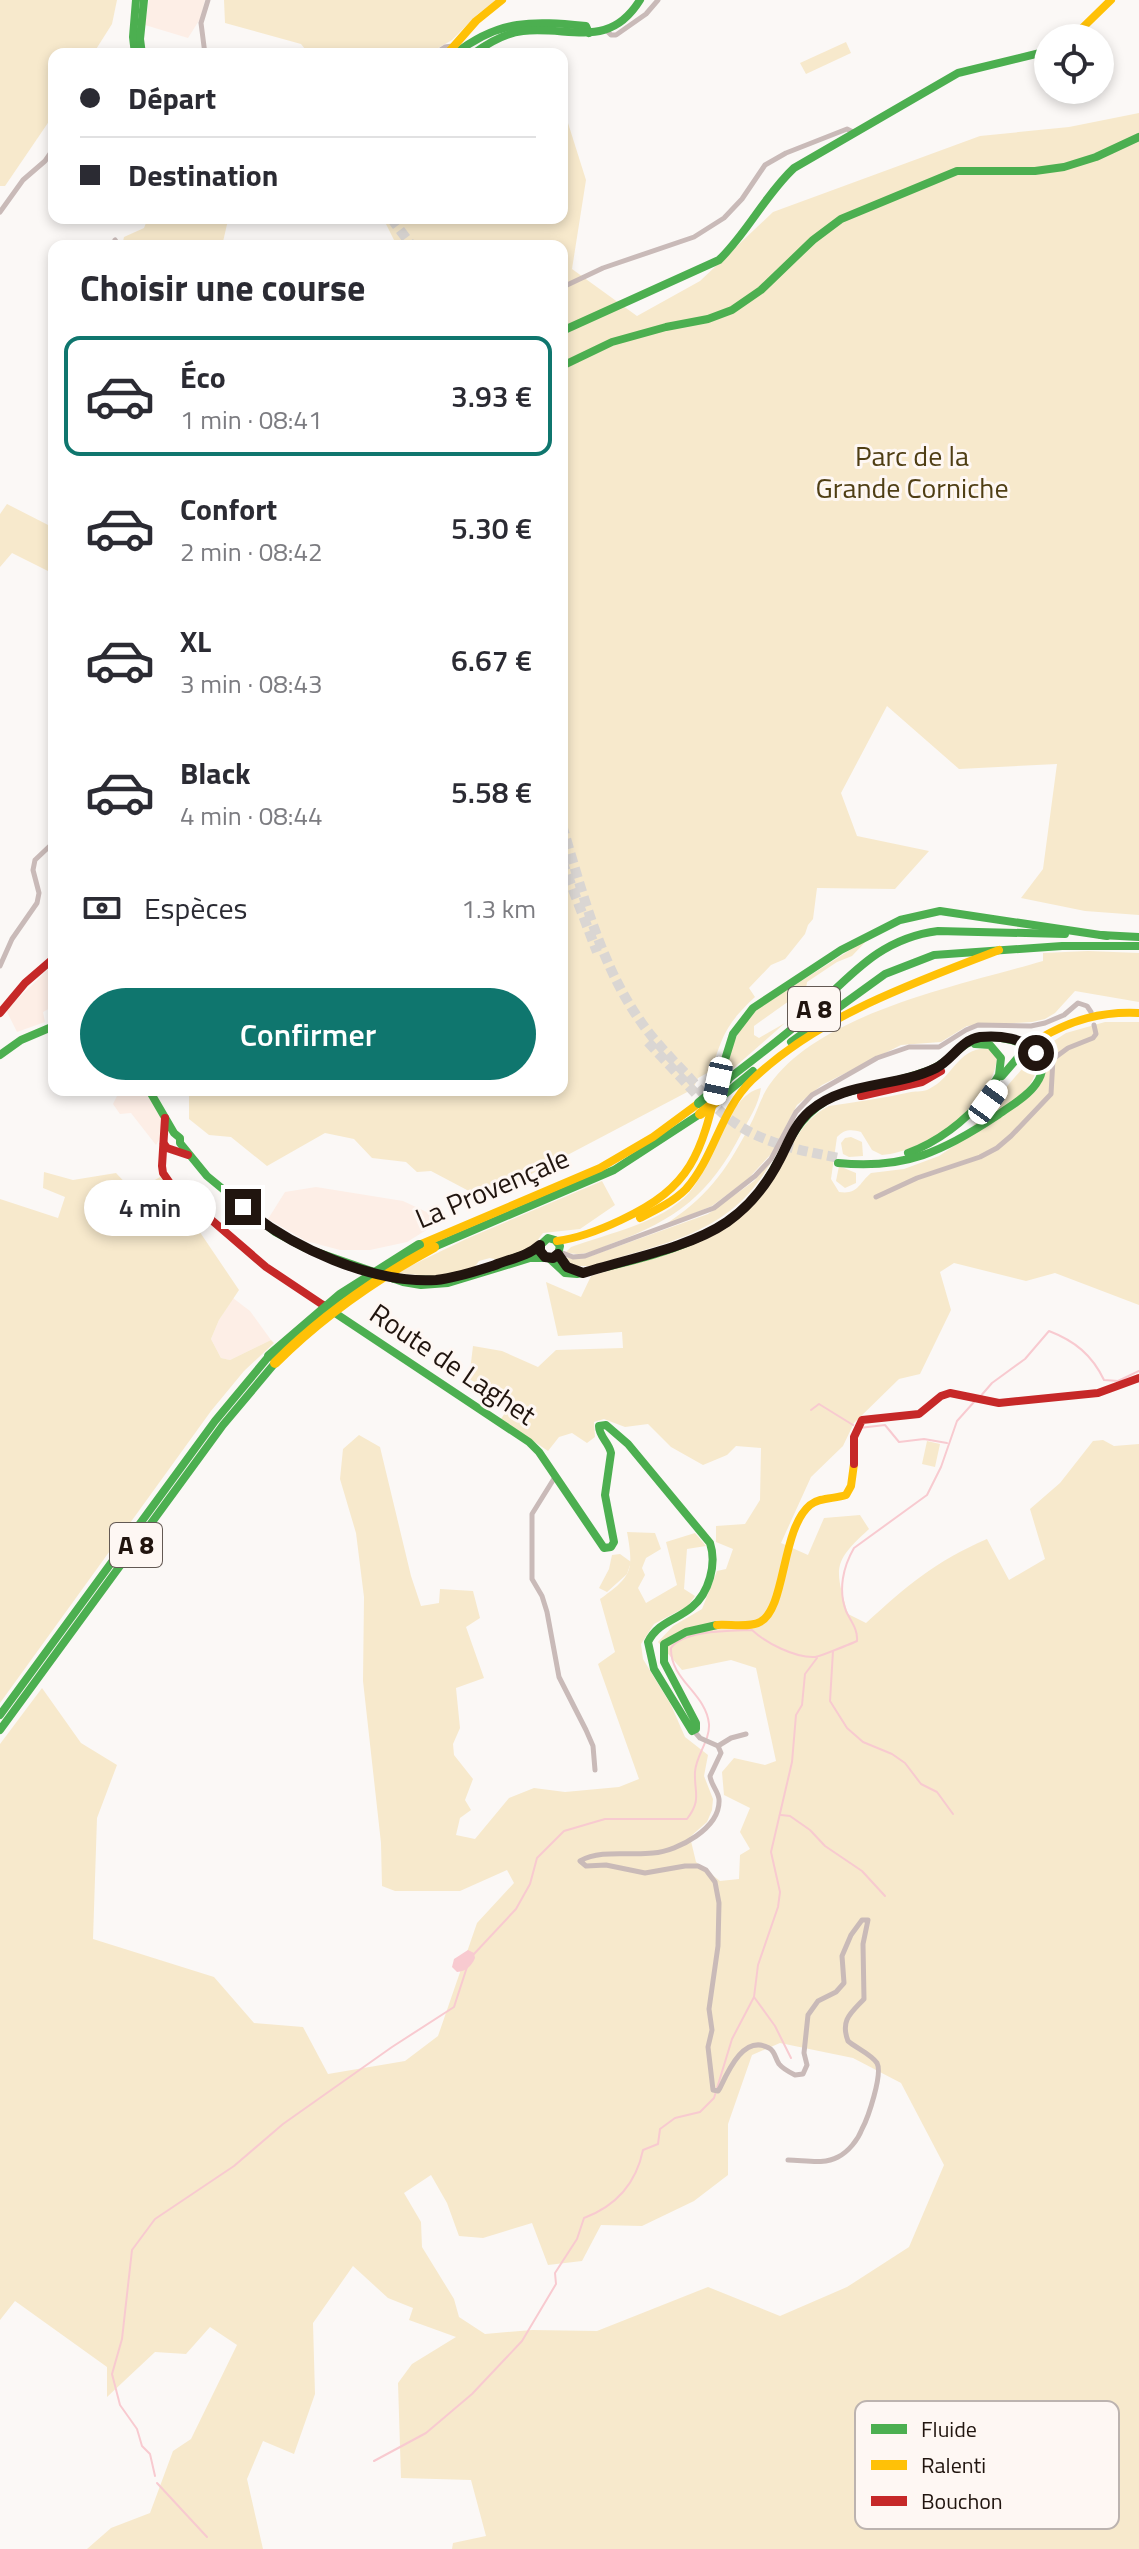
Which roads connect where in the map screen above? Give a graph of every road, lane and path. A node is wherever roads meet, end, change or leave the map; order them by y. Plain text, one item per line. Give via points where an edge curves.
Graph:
1 (136, 0) edge
2 (144, 0) edge
3 (208, 0) edge
4 (502, 0) edge
5 (640, 0) edge
6 (658, 0) edge
7 (1111, 0) edge
8 (1086, 24) edge
9 (606, 30) junction
10 (589, 33) junction
11 (137, 48) edge
12 (138, 48) edge
13 (204, 48) edge
14 (455, 48) edge
15 (459, 48) edge
16 (482, 48) edge
17 (1034, 54) edge
18 (853, 132) junction
19 (1139, 137) edge
20 (48, 154) edge
21 (0, 212) edge
22 (568, 285) edge
23 (568, 328) edge
24 (568, 362) edge
25 (48, 848) edge
26 (1107, 936) junction
27 (1139, 937) edge
28 (1139, 946) edge
29 (999, 950) junction
30 (48, 963) edge
31 (0, 966) edge
32 (1091, 1012) dead end
33 (0, 1013) edge
34 (1139, 1015) edge
35 (1094, 1025) dead end
36 (48, 1029) edge
37 (0, 1055) edge
38 (1022, 1056) junction
39 (152, 1096) edge
40 (984, 1099) junction
41 (823, 1102) junction
42 (699, 1108) junction
43 (171, 1142) junction
44 (910, 1159) junction
45 (876, 1197) dead end
46 (553, 1251) junction
47 (272, 1359) junction
48 (1139, 1378) edge
49 (555, 1477) junction
50 (0, 1715) edge
51 (0, 1730) edge
52 (746, 1734) dead end
53 (697, 1735) junction
54 (717, 1746) junction
55 (595, 1770) dead end
56 (788, 2160) dead end

1 - 11 main road
2 - 12 main road
3 - 13 street via 201,23
4 - 14 main road
5 - 9 main road via 631,15
6 - 9 street via 616,35
7 - 8 main road
9 - 10 main road
10 - 15 main road via 586,26 510,23
10 - 16 main road via 520,31
17 - 18 main road via 958,73
18 - 22 street via 847,129 774,159 724,218 694,237
18 - 23 main road via 786,174 739,241 719,260
19 - 24 main road via 1064,167 957,171 825,228 732,310 608,345
20 - 21 street
25 - 31 street via 33,870 37,903
26 - 27 main road, La Provençale / A 8
26 - 42 main road, La Provençale / A 8, bridge via 938,931 888,945
26 - 46 main road via 940,911 865,936 742,1020 727,1048 699,1154 677,1186 651,1206
28 - 29 main road, La Provençale / A 8
29 - 42 main road, La Provençale / A 8, bridge via 939,954 893,970 719,1099
29 - 46 main road via 883,995 817,1031 744,1089 682,1195 653,1213
30 - 33 main road
32 - 46 street via 1078,1003 1038,1025 978,1025 939,1047 895,1051 812,1095 796,1112 771,1159 708,1211 585,1256
34 - 38 main road, bridge via 1088,1017 1060,1027
35 - 45 street via 1093,1038 1053,1059 1051,1094 1011,1136 980,1157
36 - 37 main road
38 - 40 main road
38 - 44 main road via 969,1124
39 - 43 main road
40 - 41 main road via 999,1075 1001,1058 990,1045 978,1044 922,1082
40 - 44 main road via 953,1130 920,1149 878,1160 839,1160 873,1165
41 - 44 main road via 933,1069 975,1039 1015,1040 1032,1047 1041,1067 1031,1091 946,1147
41 - 46 main road via 799,1123 767,1181 728,1222 692,1239 583,1273 567,1267
42 - 47 main road, La Provençale / A 8, bridge via 614,1170 434,1247 354,1295
42 - 47 main road, La Provençale / A 8, bridge via 600,1168 419,1245 374,1271 332,1300
43 - 46 main road via 288,1240 394,1279 448,1283
43 - 49 main road, Route de Laghet via 161,1161 167,1179 194,1205 266,1267 529,1442
47 - 50 main road, La Provençale / A 8 via 215,1421
47 - 51 main road, La Provençale / A 8
48 - 53 main road via 1090,1395 990,1404 945,1393 920,1413 870,1417 856,1427 852,1486 846,1495 806,1509 786,1554 769,1615 758,1623 672,1636 664,1644 664,1662 696,1723
49 - 53 main road, Route de Laghet via 602,1546 611,1547 605,1495 611,1450 598,1430 606,1425 628,1444 713,1548 713,1566 699,1599 656,1629 648,1642 654,1669
49 - 55 street via 532,1514 532,1579 547,1612 559,1677 593,1746
52 - 54 street
53 - 54 street
54 - 56 street via 720,1756 710,1776 719,1800 714,1822 664,1851 612,1853 580,1861 635,1873 698,1866 715,1882 719,1928 708,2047 713,2090 718,2091 736,2057 756,2046 768,2046 781,2066 803,2074 808,2015 818,2001 841,1989 847,1943 862,1920 868,1920 864,1999 845,2023 848,2041 879,2068 863,2128 839,2157

